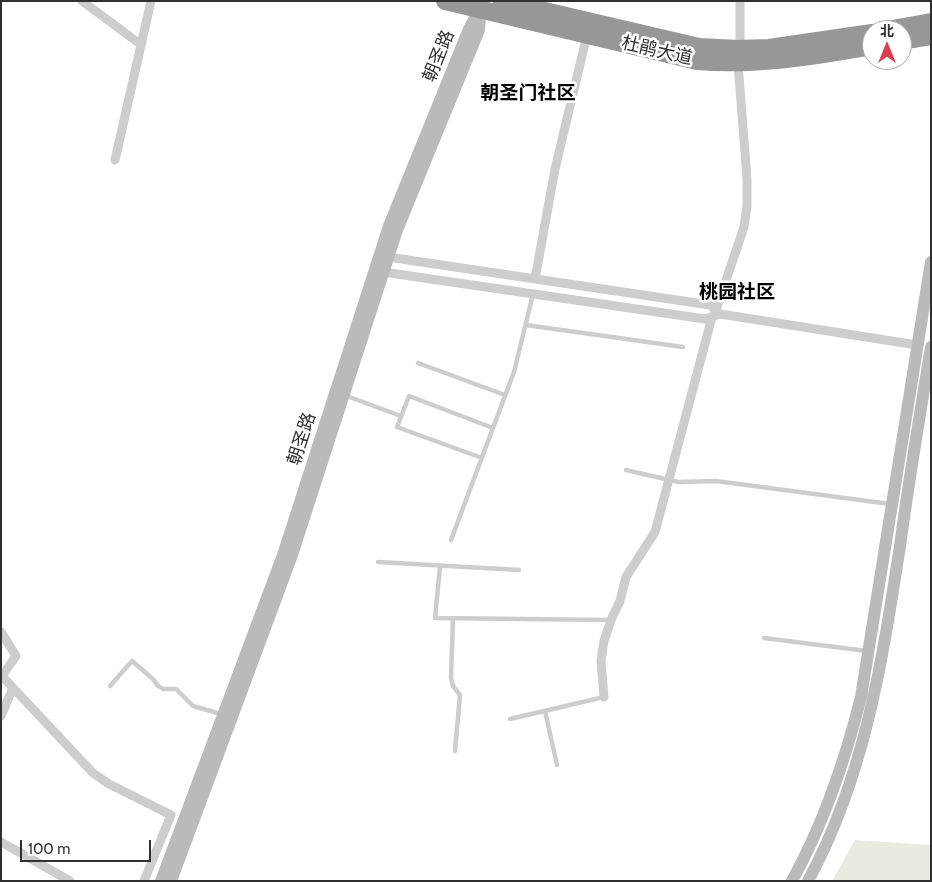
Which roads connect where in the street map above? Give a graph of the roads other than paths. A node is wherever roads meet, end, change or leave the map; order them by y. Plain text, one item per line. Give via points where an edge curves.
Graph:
1 (82, 1) edge
2 (151, 1) edge
3 (444, 1) edge
4 (502, 1) edge
5 (740, 1) edge
6 (482, 6) edge
7 (931, 22) edge
8 (912, 25) edge
9 (862, 34) edge
10 (587, 35) junction
11 (931, 36) edge
12 (912, 39) edge
13 (140, 44) junction
14 (862, 47) edge
15 (739, 56) junction
16 (115, 160) dead end
17 (388, 256) junction
18 (931, 262) edge
19 (383, 272) junction
20 (535, 279) junction
21 (533, 294) junction
22 (716, 314) junction
23 (526, 325) junction
24 (917, 345) junction
25 (683, 347) dead end
26 (931, 347) edge
27 (418, 363) dead end
28 (344, 395) junction
29 (505, 396) junction
30 (401, 416) junction
31 (493, 428) junction
32 (482, 458) junction
33 (626, 470) dead end
34 (668, 480) junction
35 (892, 505) junction
36 (451, 540) dead end
37 (378, 562) dead end
38 (440, 567) junction
39 (519, 570) dead end
40 (454, 618) junction
41 (611, 620) junction
42 (1, 632) edge
43 (764, 638) dead end
44 (869, 651) junction
45 (110, 686) dead end
46 (13, 688) junction
47 (604, 697) joint
48 (545, 711) junction
49 (2, 713) edge
50 (223, 715) junction
51 (510, 719) dead end
52 (455, 751) dead end
53 (557, 766) dead end
54 (1, 842) edge
55 (70, 881) edge
56 (144, 881) edge
57 (162, 881) edge
58 (171, 881) edge
59 (792, 881) edge
60 (808, 881) edge

1 - 13 street
2 - 13 street
3 - 6 highway, 杜鹃大道
4 - 15 highway, 杜鹃大道
5 - 15 street
6 - 10 highway, 杜鹃大道
6 - 17 main road, 朝圣路 via 478,30
6 - 50 main road, 朝圣路 via 469,29 388,226 286,546
7 - 8 highway
9 - 15 highway, 杜鹃大道 via 769,48
10 - 15 highway, 杜鹃大道 via 697,61
10 - 20 street via 554,169
11 - 12 highway
13 - 16 street
14 - 15 highway, 杜鹃大道 via 770,61
15 - 22 street via 747,206 744,227
17 - 19 main road, 朝圣路
17 - 20 street
18 - 24 main road
19 - 21 street
19 - 28 main road, 朝圣路
20 - 22 street via 710,305
21 - 22 street via 705,319
21 - 23 lane
22 - 24 street
22 - 34 street
23 - 25 lane
23 - 29 lane
24 - 35 main road
26 - 60 main road via 874,700 843,804
27 - 29 lane
28 - 30 lane
28 - 58 main road, 朝圣路 via 291,558
29 - 31 lane
30 - 31 lane via 409,396
30 - 32 lane via 397,427
31 - 32 lane
32 - 36 lane
33 - 34 lane
34 - 35 lane via 716,481
34 - 41 street via 655,532 626,577
35 - 44 main road
37 - 38 lane
38 - 39 lane
38 - 40 lane via 435,618
40 - 41 lane
40 - 52 lane via 451,678 460,695
41 - 47 street via 601,661
42 - 46 street via 16,656 2,676
43 - 44 lane
44 - 59 main road via 841,769 822,821
45 - 50 lane via 132,661 157,685 176,689 192,706
46 - 49 street
46 - 56 street via 93,773 171,815
47 - 48 lane
48 - 51 lane
48 - 53 lane
50 - 57 main road, 朝圣路
54 - 55 street

